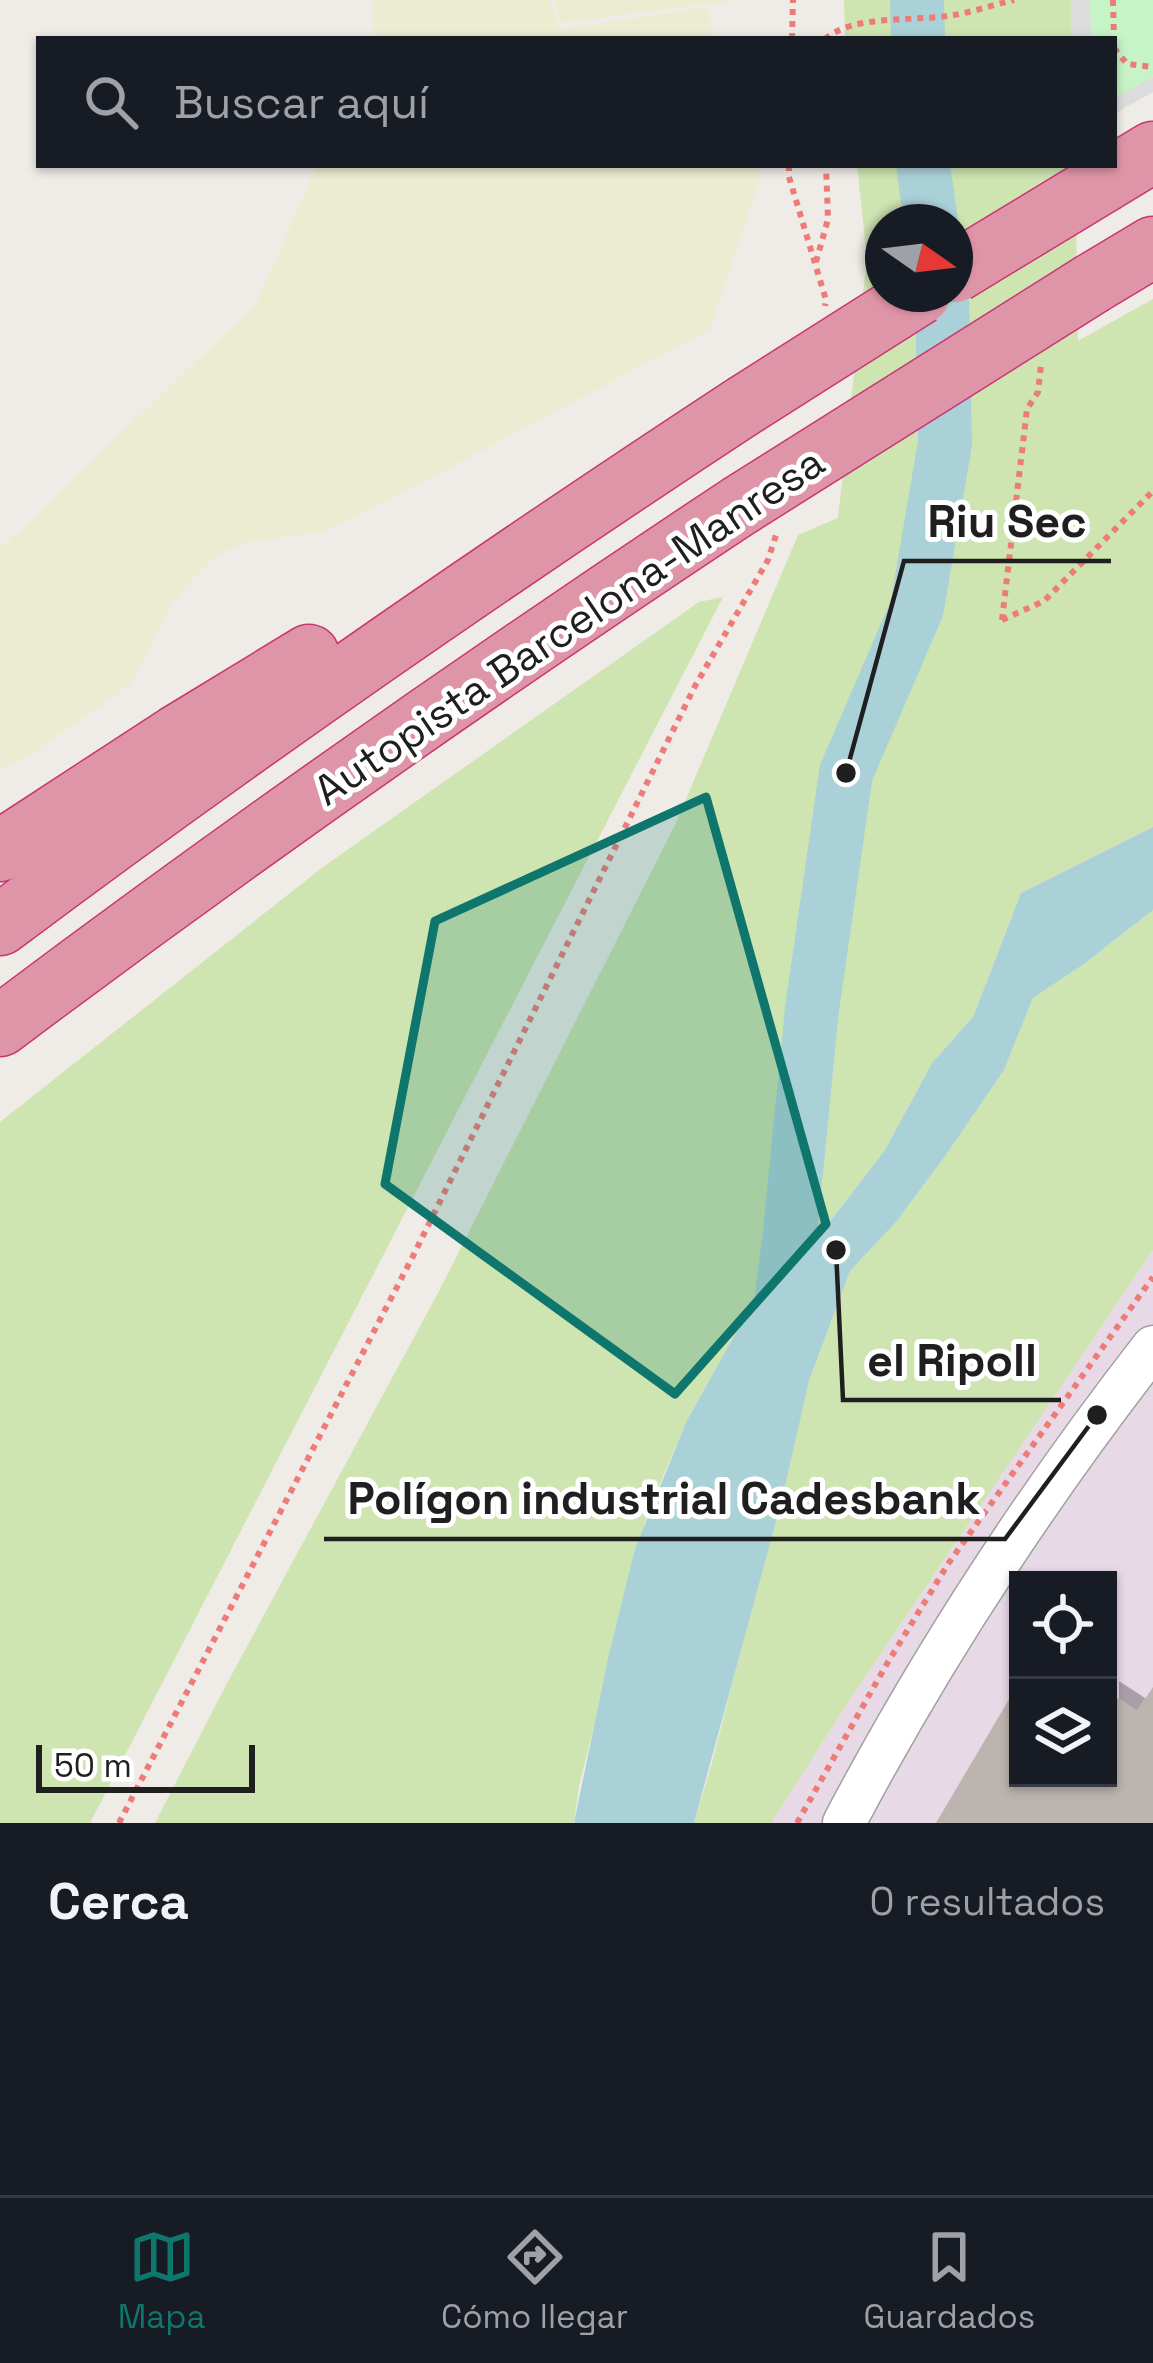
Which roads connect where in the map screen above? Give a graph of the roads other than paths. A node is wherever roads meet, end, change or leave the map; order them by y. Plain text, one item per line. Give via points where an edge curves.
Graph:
1 (1129, 167) edge
2 (1153, 248) edge
3 (973, 261) edge
4 (892, 312) edge
5 (635, 477) junction
6 (0, 850) edge
7 (226, 860) junction
8 (0, 925) edge
9 (0, 1026) edge
10 (0, 1072) edge
11 (1153, 1347) edge
12 (844, 1823) edge

1 - 3 highway, bridge
2 - 7 highway, Autopista Barcelona-Manresa, bridge via 739,506
4 - 5 highway, Autopista Barcelona-Manresa, bridge
5 - 6 highway via 459,564
5 - 8 highway, Autopista Barcelona-Manresa
7 - 9 highway, Autopista Barcelona-Manresa
7 - 10 highway via 186,906
11 - 12 street via 1013,1541

